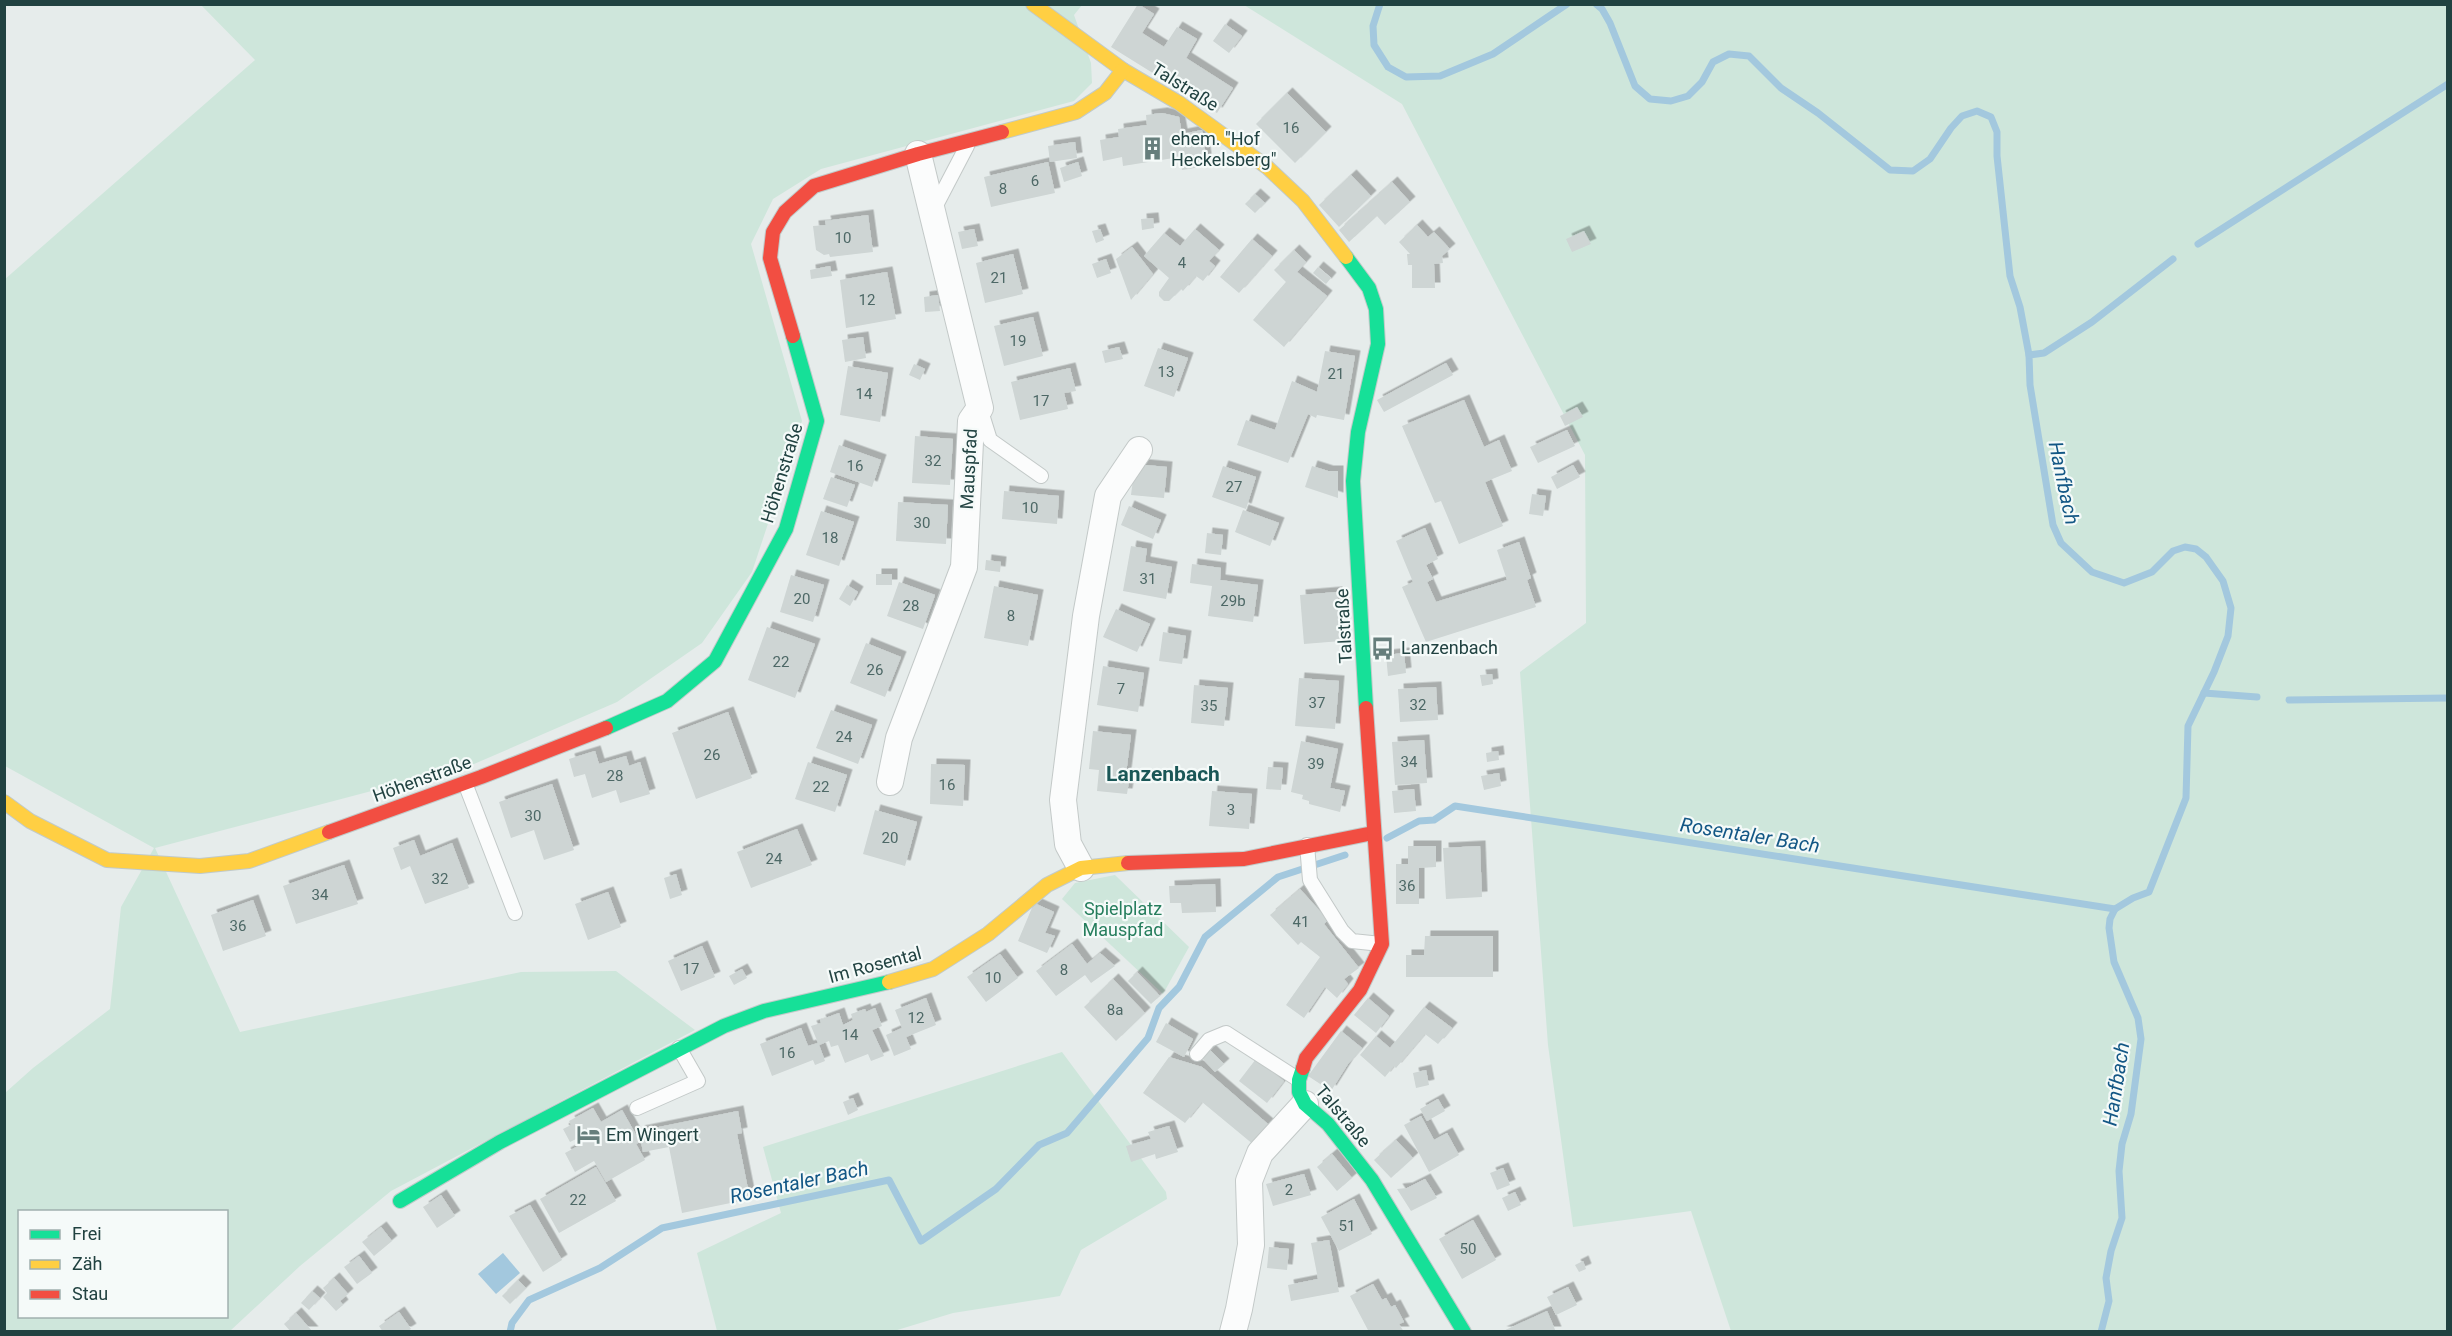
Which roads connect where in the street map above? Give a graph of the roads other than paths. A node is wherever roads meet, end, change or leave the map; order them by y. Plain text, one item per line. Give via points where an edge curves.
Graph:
1 (1033, 4) edge
2 (1123, 70) junction
3 (969, 140) junction
4 (918, 154) junction
5 (932, 213) junction
6 (980, 408) junction
7 (1139, 450) dead end
8 (1041, 476) dead end
9 (890, 782) dead end
10 (465, 783) junction
11 (4, 802) edge
12 (1373, 833) junction
13 (1307, 845) junction
14 (1081, 868) junction
15 (515, 913) dead end
16 (1382, 944) junction
17 (679, 1048) junction
18 (1197, 1054) dead end
19 (1302, 1092) junction
20 (637, 1108) dead end
21 (400, 1201) dead end
22 (1233, 1332) edge
23 (1464, 1332) edge

1 - 2 street, Talstraße
2 - 3 street, Höhenstraße via 1105,93 1076,112
2 - 12 street, Talstraße via 1222,132 1303,201 1369,288 1376,309 1377,344 1358,432 1353,480
3 - 4 street, Höhenstraße
3 - 5 lane
4 - 5 street, Mauspfad
4 - 10 street, Höhenstraße via 814,186 785,212 773,232 770,258 817,421 786,529 715,661 667,701
5 - 6 street, Mauspfad
6 - 8 lane via 990,440
6 - 9 street, Mauspfad via 971,421 964,567 899,738
7 - 14 street via 1108,496 1086,616 1063,800 1068,844
10 - 11 street, Höhenstraße via 265,856 200,867 107,860 30,821
10 - 15 lane
12 - 13 street, Im Rosental
12 - 16 street, Talstraße
13 - 14 street, Im Rosental via 1244,859
13 - 16 lane via 1310,879 1342,931 1352,941
14 - 17 street, Im Rosental via 1047,885 988,934 933,969 764,1011
16 - 19 street, Talstraße via 1360,990 1306,1058
17 - 20 lane via 698,1081
17 - 21 street, Im Rosental via 490,1148
18 - 19 lane via 1209,1040 1226,1033 1245,1043
19 - 22 street via 1260,1153 1249,1181 1251,1245
19 - 23 street, Talstraße via 1372,1180

